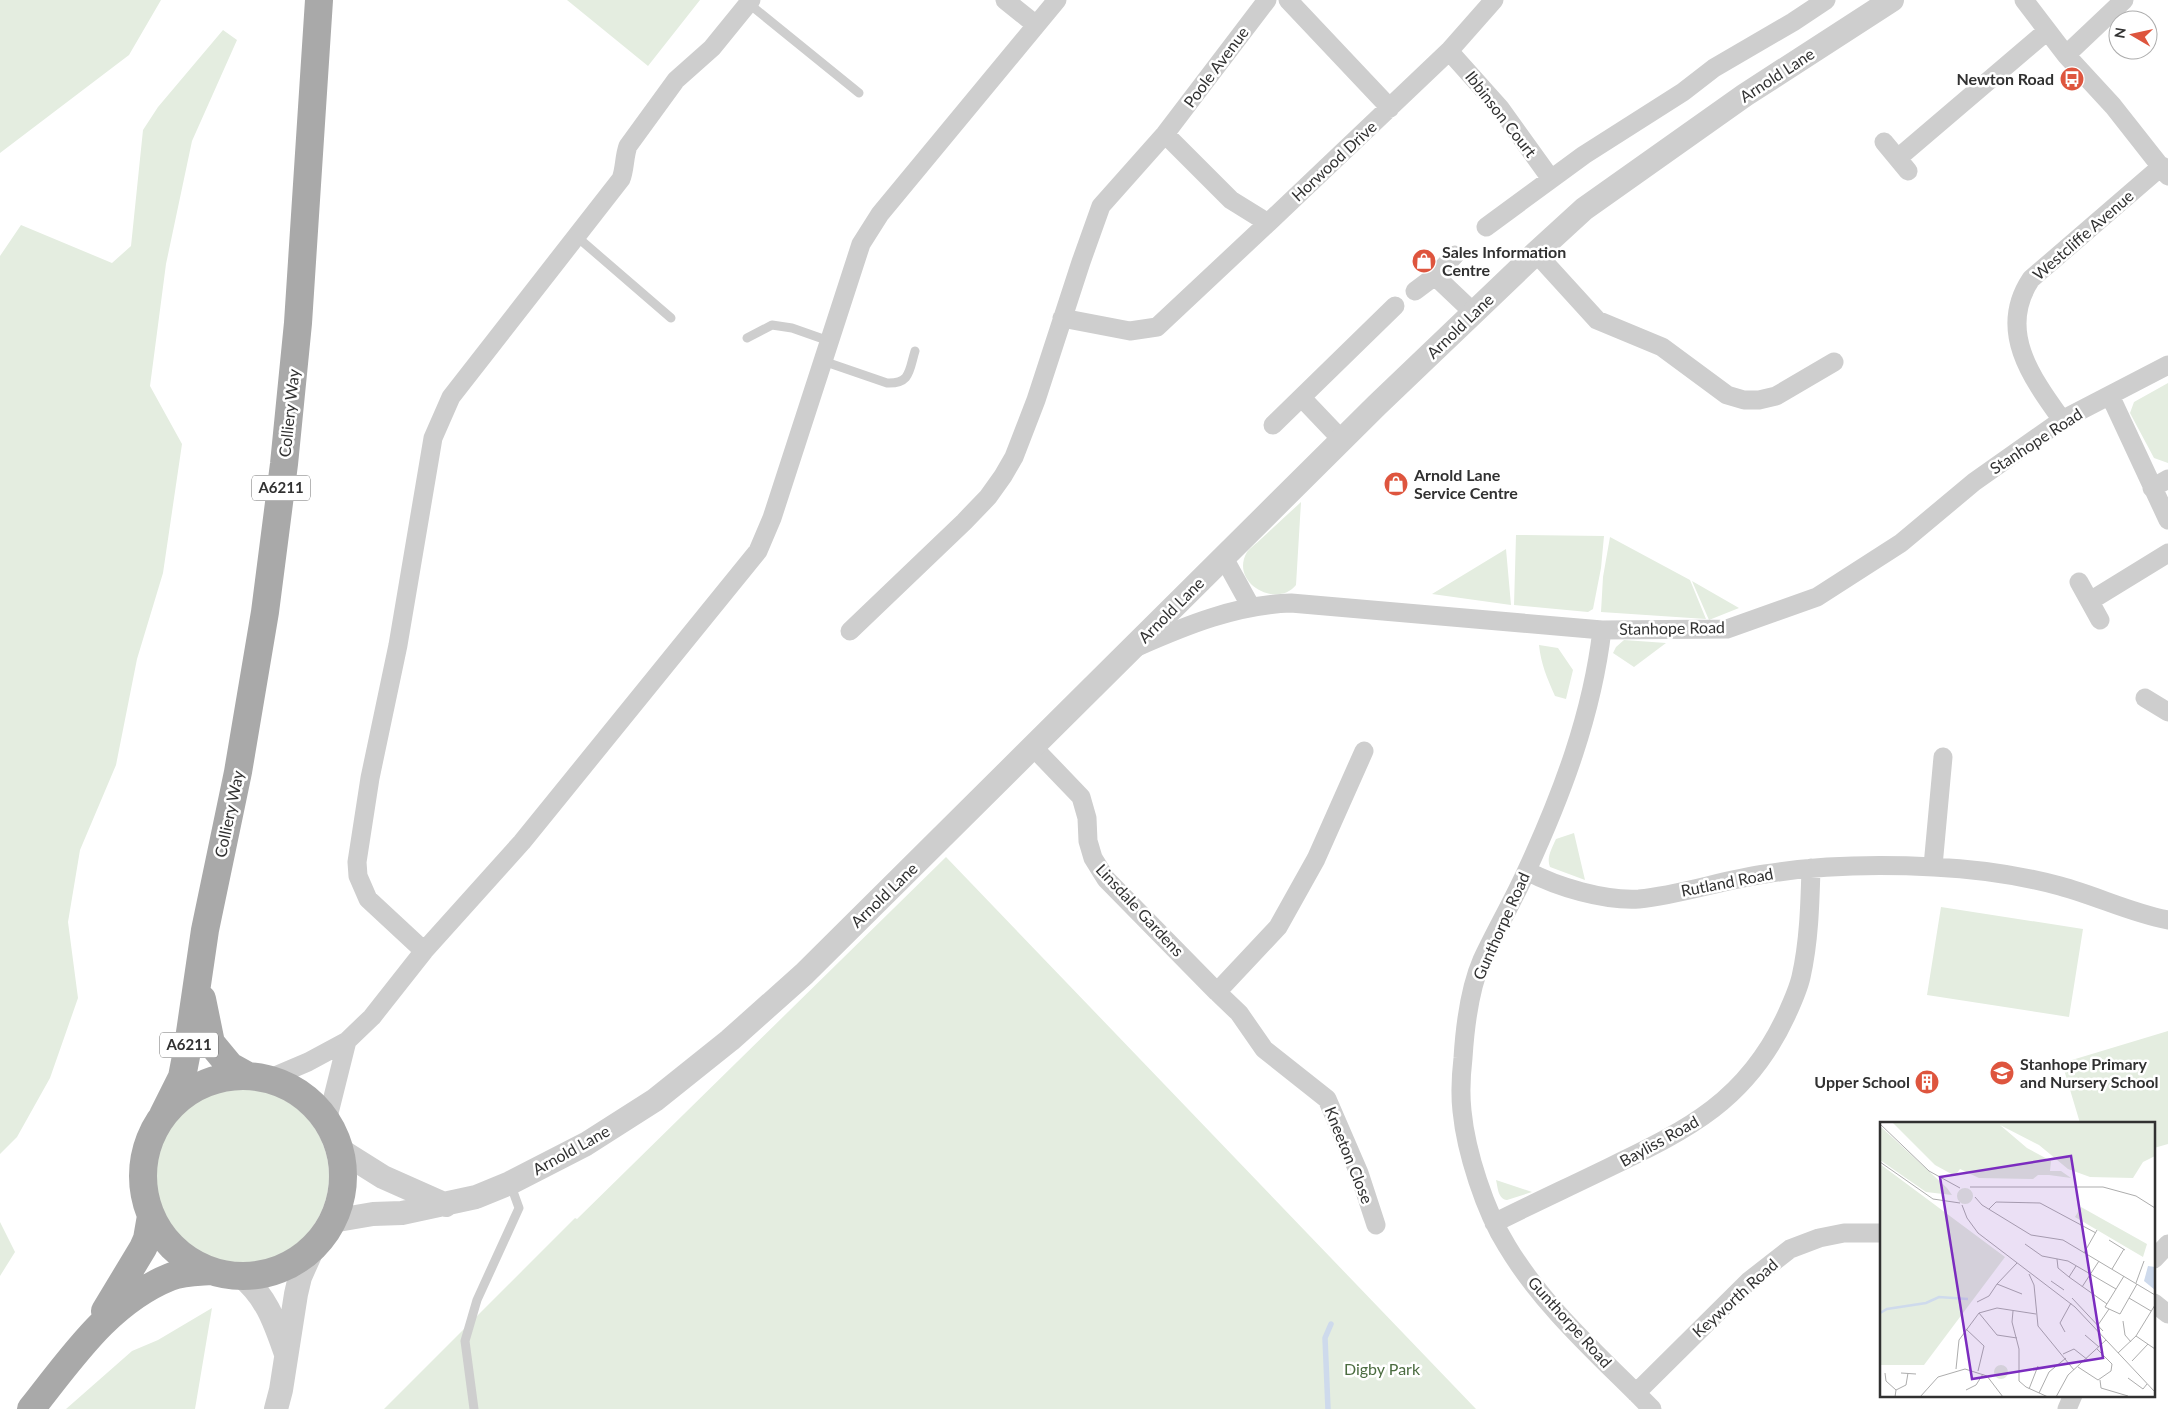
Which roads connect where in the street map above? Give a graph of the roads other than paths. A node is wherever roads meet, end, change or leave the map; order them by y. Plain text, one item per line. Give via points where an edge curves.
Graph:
1 (319, 0) edge
2 (1005, 0) edge
3 (1057, 0) edge
4 (1267, 0) edge
5 (1288, 0) edge
6 (1494, 0) edge
7 (1892, 0) edge
8 (2024, 0) edge
9 (2124, 0) edge
10 (750, 2) edge
11 (1819, 2) edge
12 (1036, 25) junction
13 (2047, 31) junction
14 (1449, 51) junction
15 (2066, 55) junction
16 (859, 93) dead end
17 (1390, 108) junction
18 (1165, 134) junction
19 (1884, 142) dead end
20 (2165, 171) edge
21 (1551, 179) junction
22 (1268, 223) junction
23 (1486, 227) dead end
24 (576, 236) junction
25 (1536, 253) junction
26 (1455, 255) dead end
27 (1435, 276) junction
28 (1415, 291) dead end
29 (1395, 306) dead end
30 (1474, 313) junction
31 (672, 318) dead end
32 (1062, 318) junction
33 (747, 338) dead end
34 (830, 341) junction
35 (915, 352) dead end
36 (822, 361) junction
37 (1834, 362) dead end
38 (2168, 365) edge
39 (2108, 396) junction
40 (1302, 398) junction
41 (2062, 420) junction
42 (1273, 425) dead end
43 (1342, 440) junction
44 (2160, 483) edge
45 (2168, 520) edge
46 (2168, 553) edge
47 (1224, 558) junction
48 (2079, 582) dead end
49 (2090, 601) junction
50 (1251, 607) junction
51 (2100, 620) dead end
52 (1602, 630) junction
53 (850, 631) dead end
54 (1132, 649) junction
55 (2145, 698) dead end
56 (2168, 712) edge
57 (1032, 747) junction
58 (1364, 750) dead end
59 (1943, 757) dead end
60 (1933, 866) junction
61 (1812, 868) junction
62 (1527, 871) junction
63 (2168, 920) edge
64 (424, 951) junction
65 (199, 970) junction
66 (1217, 992) junction
67 (1250, 1030) joint
68 (347, 1041) junction
69 (258, 1077) junction
70 (164, 1115) junction
71 (327, 1121) junction
72 (340, 1150) junction
73 (510, 1183) junction
74 (446, 1205) junction
75 (151, 1216) junction
76 (332, 1221) junction
77 (1494, 1224) junction
78 (1376, 1225) dead end
79 (1878, 1229) edge
80 (2168, 1244) edge
81 (313, 1248) junction
82 (2156, 1257) edge
83 (211, 1271) junction
84 (240, 1276) junction
85 (2156, 1305) edge
86 (2168, 1314) edge
87 (96, 1328) junction
88 (286, 1355) junction
89 (1636, 1393) junction
90 (2073, 1396) edge
91 (31, 1409) edge
92 (276, 1409) edge
93 (474, 1409) edge
94 (1652, 1409) edge
95 (2068, 1409) edge

1 - 65 main road, Colliery Way / A6211 via 298,323 284,464 265,612 240,763
2 - 12 street
3 - 12 street
4 - 18 street, Poole Avenue
5 - 17 street
6 - 14 street, Horwood Drive
7 - 25 street, Arnold Lane via 1745,95 1584,209
8 - 13 street
9 - 15 street
10 - 16 lane
10 - 24 street via 712,48 676,80 628,146 621,179
11 - 21 street via 1793,22 1714,68
12 - 34 street via 870,228 855,260
13 - 15 street
13 - 19 street via 1903,164
14 - 17 street, Horwood Drive
14 - 21 street, Ibbinson Court via 1500,108
15 - 20 street via 2113,106
17 - 22 street, Horwood Drive
18 - 22 street via 1231,200
18 - 32 street, Poole Avenue via 1101,206
20 - 41 street, Westcliffe Avenue via 2031,279 2022,292 2016,319 2019,348
21 - 23 street
22 - 32 street, Horwood Drive via 1157,327 1130,332
24 - 31 lane
24 - 64 street via 451,397 433,438 357,862 358,876 368,899
25 - 30 street, Arnold Lane
25 - 37 street via 1597,320 1662,347 1727,395 1744,400 1776,396
26 - 27 street
27 - 28 street
27 - 30 street
29 - 40 street
30 - 43 street, Arnold Lane
32 - 53 street, Poole Avenue via 1036,400 1014,457 1003,476 988,498
33 - 34 lane via 772,325
34 - 36 street
35 - 36 lane via 907,378 898,384
36 - 64 street via 772,518 758,551 522,842
38 - 39 street, Stanhope Road
39 - 41 street, Stanhope Road
39 - 44 street
40 - 42 street
40 - 43 street
41 - 52 street, Stanhope Road via 1974,482 1901,543 1817,597 1727,629
43 - 47 street, Arnold Lane
44 - 45 street
46 - 49 street
47 - 50 street
47 - 54 street, Arnold Lane
48 - 49 street
49 - 51 street
50 - 52 street, Stanhope Road via 1291,603
50 - 54 street, Stanhope Road via 1192,623
52 - 62 street, Gunthorpe Road via 1575,756
54 - 57 street, Arnold Lane
55 - 56 street
57 - 66 street, Linsdale Gardens via 1081,797 1088,818 1088,841 1093,858 1106,879
57 - 73 street, Arnold Lane via 804,974 730,1040 655,1100 586,1144
58 - 66 street via 1316,859 1278,927
59 - 60 street
60 - 61 street, Rutland Road
60 - 63 street, Rutland Road via 2020,877
61 - 62 street, Rutland Road via 1729,879 1638,899 1613,898 1582,891
61 - 77 street, Bayliss Road via 1800,978 1781,1026 1754,1070 1729,1096 1671,1138
62 - 77 street, Gunthorpe Road via 1482,962 1465,1029 1462,1110 1468,1148
64 - 68 street via 372,1017
65 - 69 main road, Colliery Way / A6211 via 211,1043 230,1066
65 - 70 main road, Colliery Way / A6211 via 182,1077
66 - 67 street, Linsdale Gardens via 1239,1013
67 - 78 street, Kneeton Close via 1264,1049 1327,1099 1359,1173
68 - 69 street via 308,1062
68 - 71 street
69 - 70 main road via 228,1076 208,1082 185,1094
69 - 71 main road, Colliery Way via 283,1084 300,1094
70 - 75 main road via 149,1139 143,1169 143,1184
71 - 72 main road
72 - 74 street via 383,1177
72 - 76 main road via 343,1180 340,1201
73 - 74 street, Arnold Lane
73 - 93 lane via 519,1208 477,1300 465,1341
74 - 76 street, Arnold Lane
75 - 83 main road via 166,1241 190,1261
75 - 87 main road via 143,1248
76 - 81 main road
77 - 89 street, Gunthorpe Road via 1534,1285
79 - 89 street, Keyworth Road via 1819,1238 1790,1249 1749,1281
80 - 82 street
81 - 84 main road via 282,1268 260,1275
81 - 88 street via 300,1276
83 - 84 main road
83 - 87 main road via 171,1276 133,1296
84 - 88 street via 268,1305
85 - 86 street
87 - 91 main road
88 - 92 street
89 - 94 street, Gunthorpe Road
90 - 95 street

